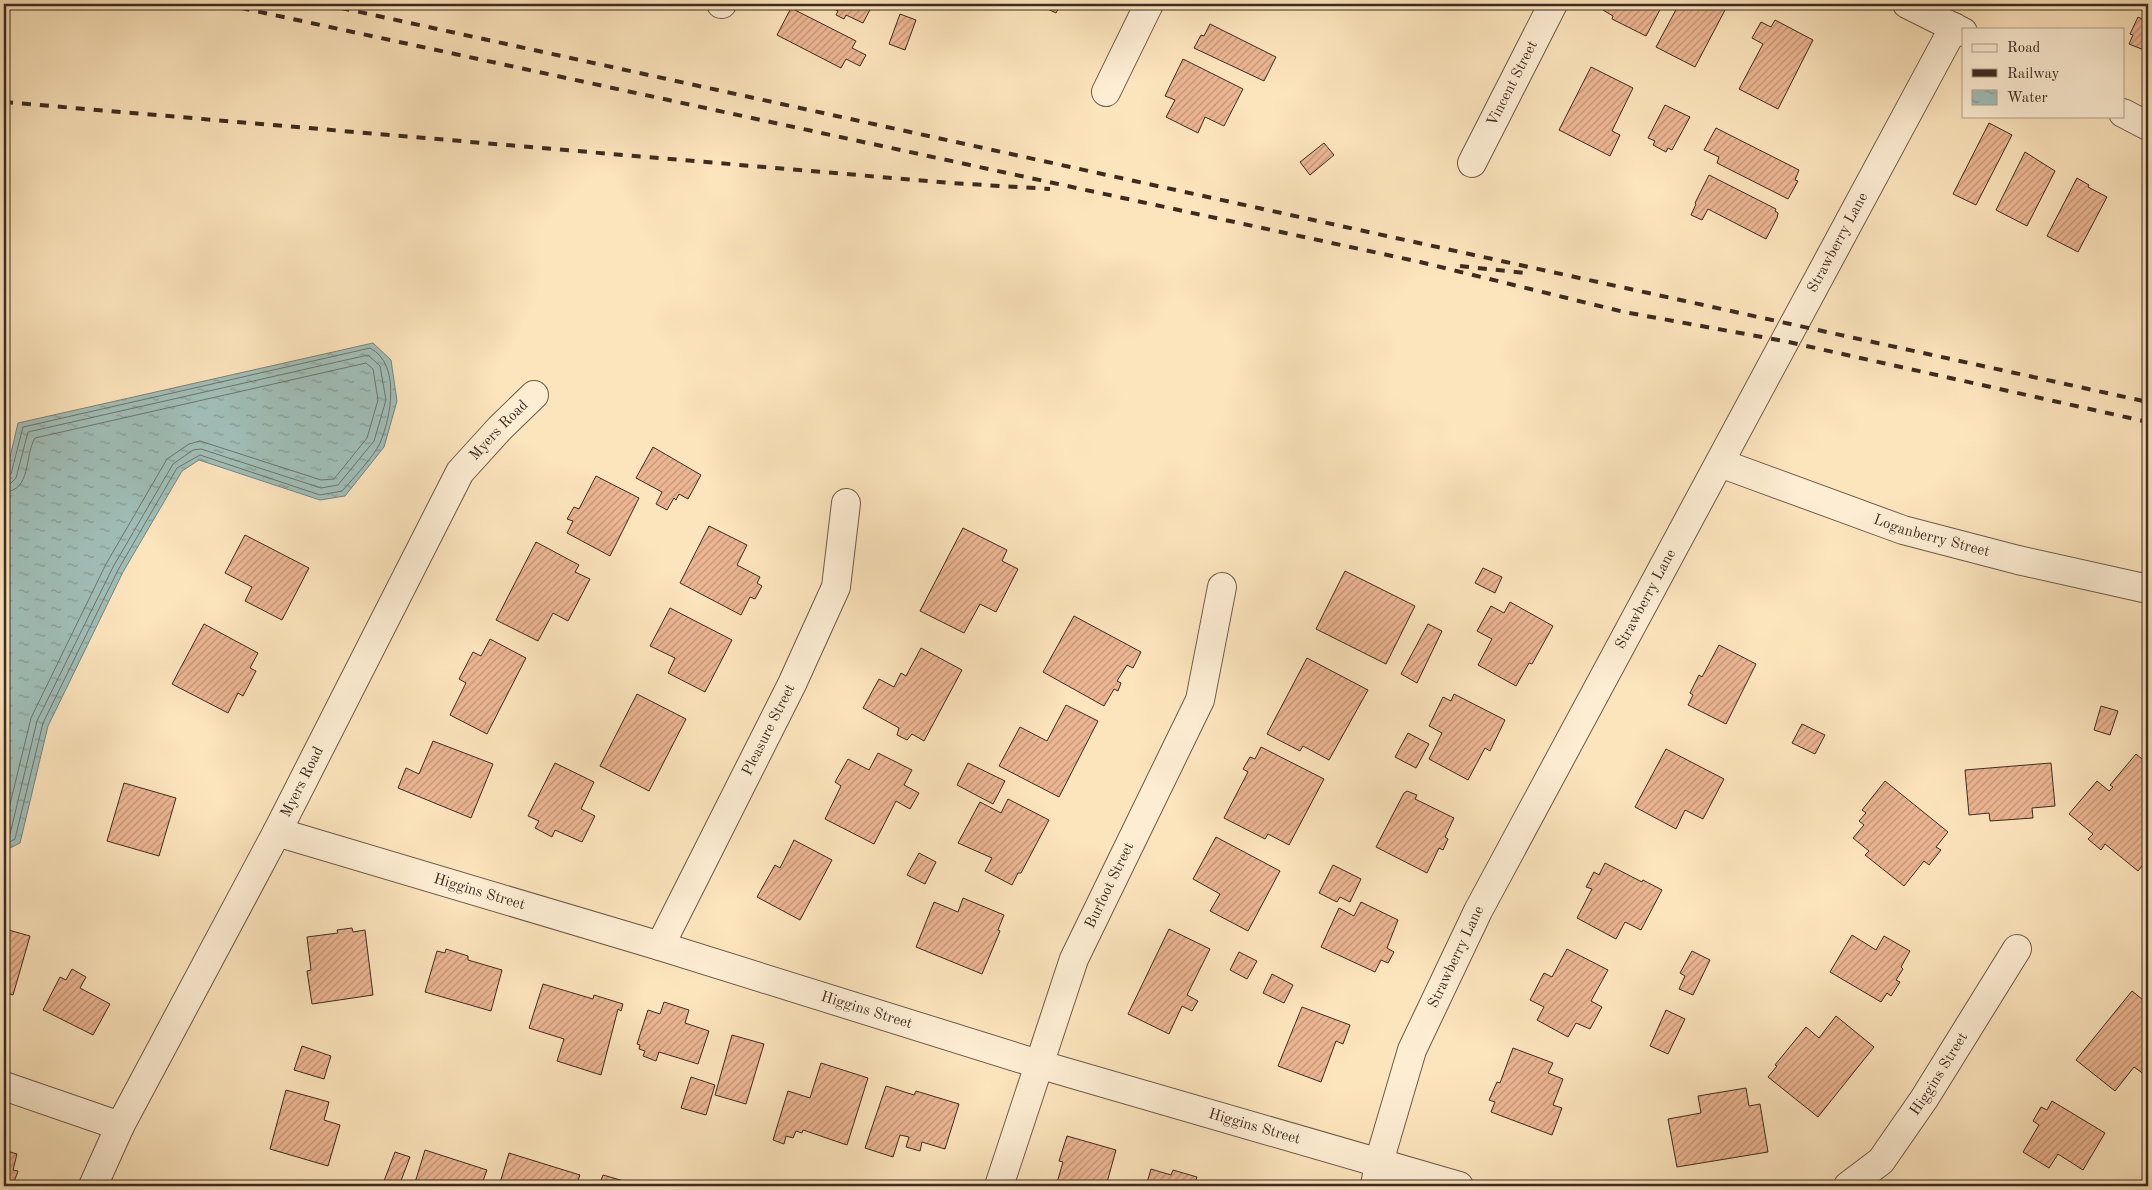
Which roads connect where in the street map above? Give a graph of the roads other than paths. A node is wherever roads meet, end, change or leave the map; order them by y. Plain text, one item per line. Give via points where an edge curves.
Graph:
1 (1149, 4) edge
2 (1553, 4) edge
3 (1907, 4) edge
4 (1958, 30) edge
5 (1106, 92) dead end
6 (2124, 114) edge
7 (2148, 126) edge
8 (1472, 164) dead end
9 (534, 395) dead end
10 (1720, 463) junction
11 (846, 503) dead end
12 (1222, 587) dead end
13 (2148, 589) edge
14 (277, 832) junction
15 (660, 946) junction
16 (2017, 949) dead end
17 (1038, 1064) junction
18 (4, 1086) edge
19 (120, 1126) junction
20 (1377, 1174) edge
21 (101, 1184) edge
22 (999, 1186) edge
23 (1459, 1186) edge
24 (1848, 1186) edge

1 - 5 street
2 - 8 street, Vincent Street
3 - 4 street
4 - 10 street, Strawberry Lane
6 - 7 street
9 - 14 street, Myers Road via 460,472
10 - 13 street, Loganberry Street via 1903,530
10 - 20 street, Strawberry Lane via 1478,911 1412,1050
11 - 15 street, Pleasure Street via 836,588 792,684
12 - 17 street, Burfoot Street via 1200,700 1074,959
14 - 15 street, Higgins Street
14 - 19 street, Myers Road
15 - 17 street, Higgins Street
16 - 24 street, Higgins Street via 1924,1099 1881,1161
17 - 20 street, Higgins Street
17 - 22 street, Burfoot Street
18 - 19 street
19 - 21 street, Myers Road
20 - 23 street, Higgins Street

